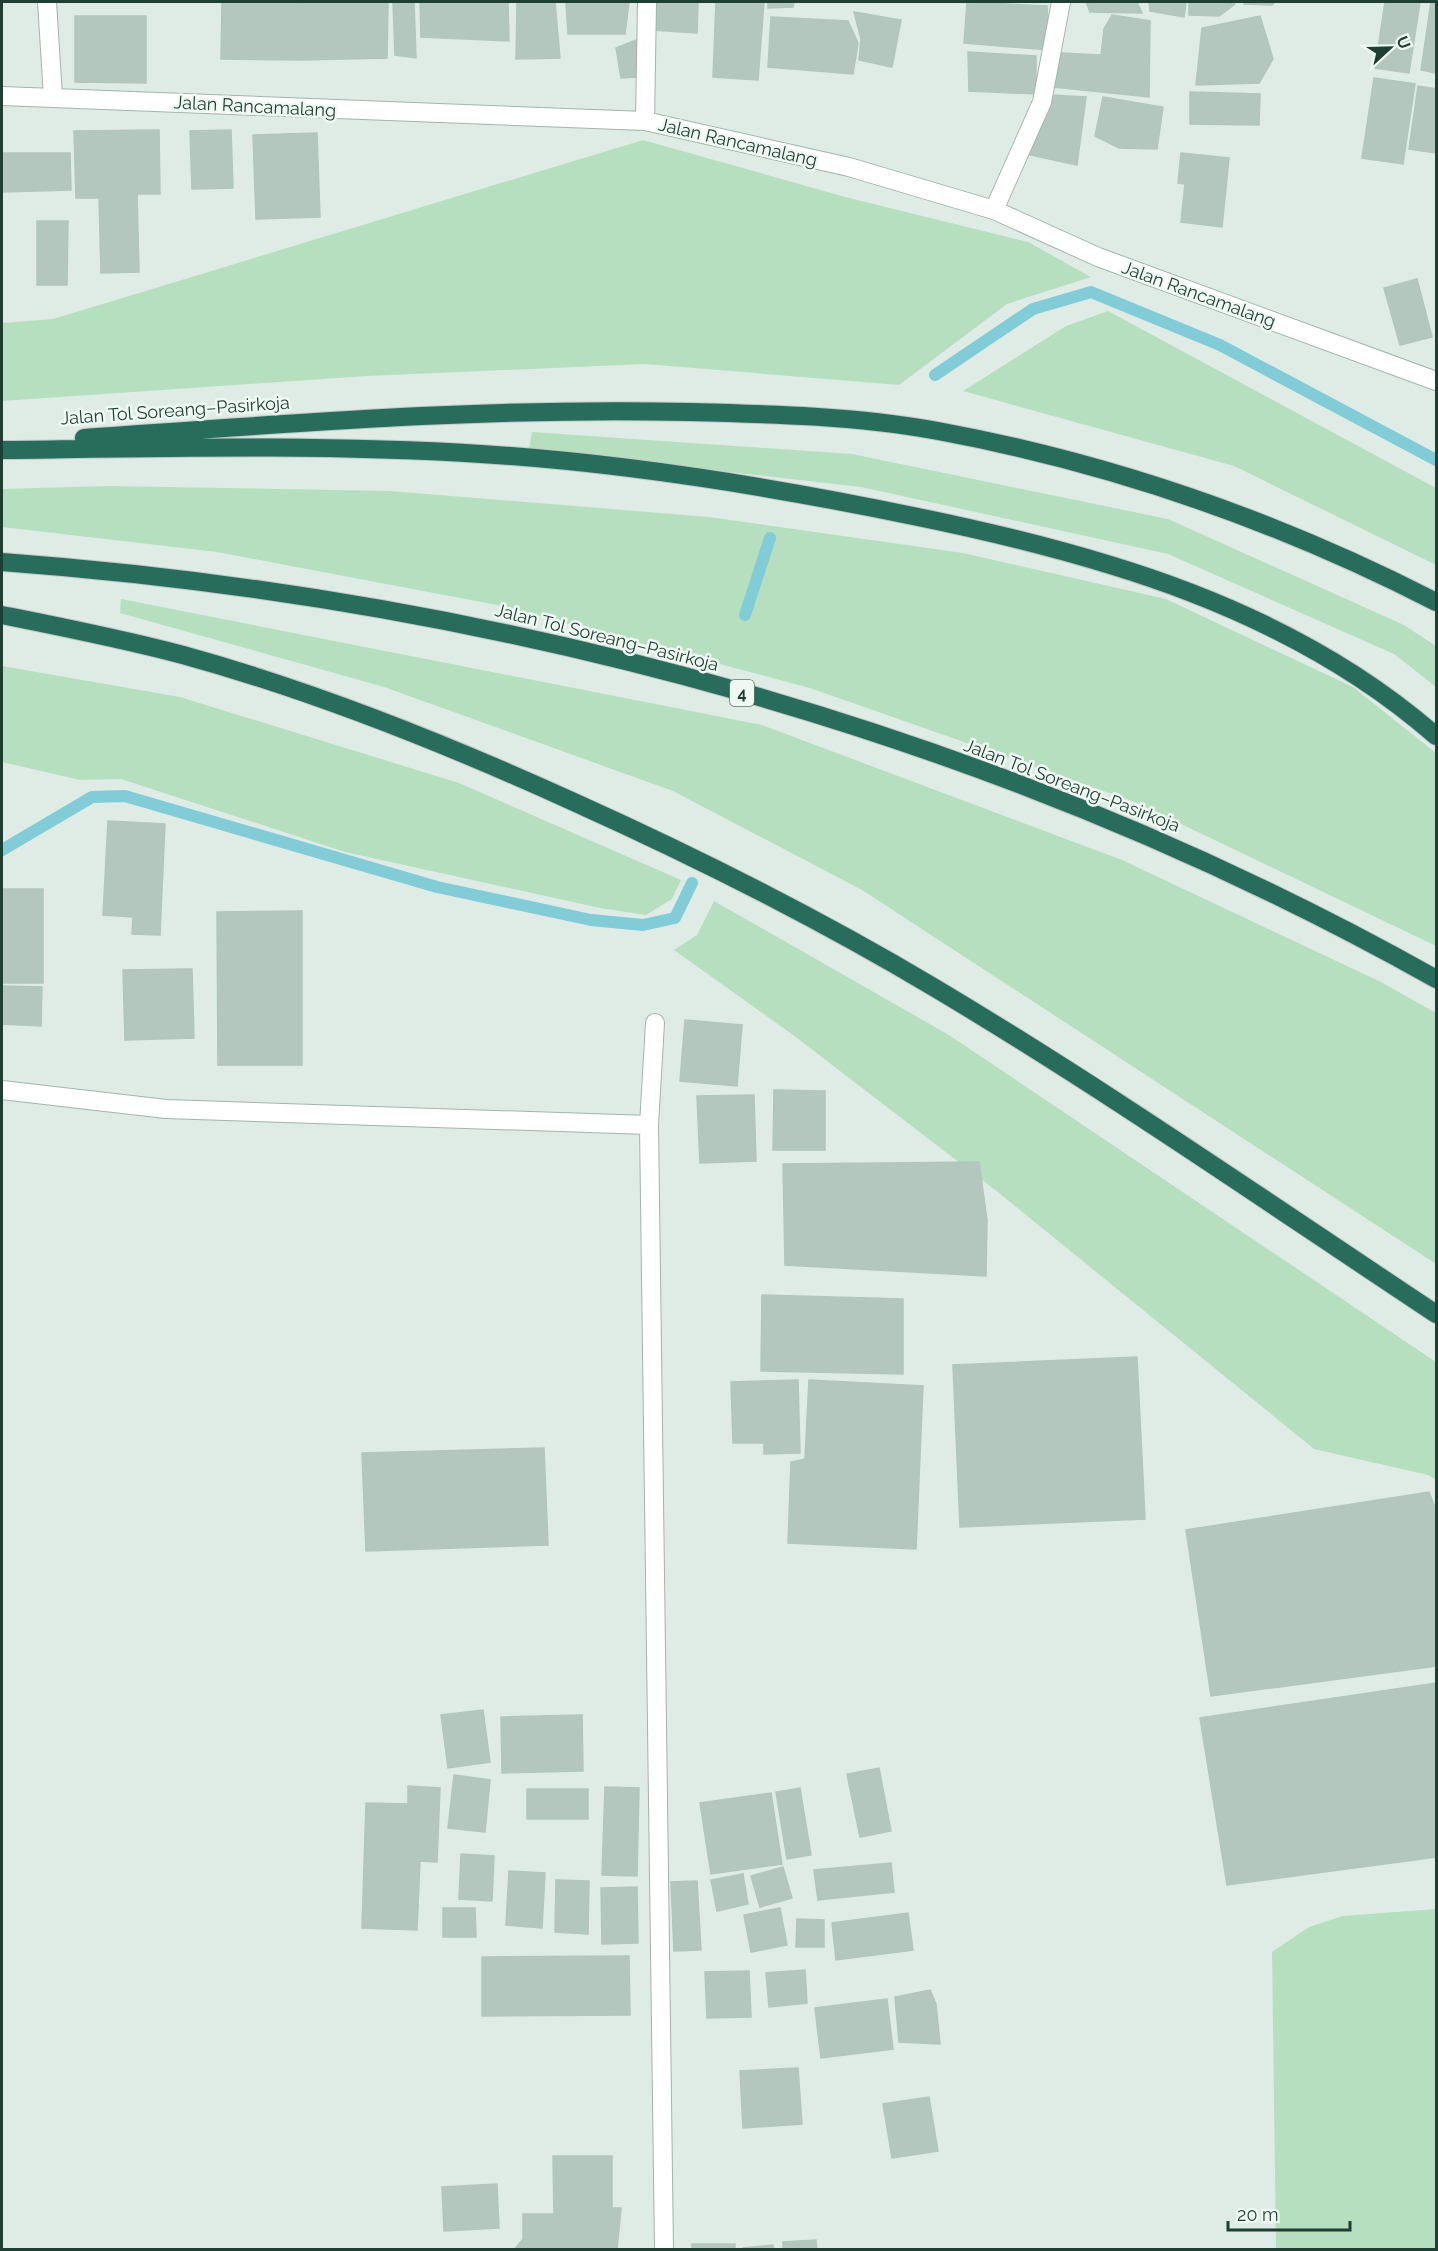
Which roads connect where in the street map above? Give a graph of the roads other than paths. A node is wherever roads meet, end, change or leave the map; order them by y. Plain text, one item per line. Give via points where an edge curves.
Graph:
1 (47, 2) edge
2 (647, 2) edge
3 (1061, 2) edge
4 (2, 96) edge
5 (53, 97) junction
6 (645, 121) junction
7 (994, 210) junction
8 (1437, 381) edge
9 (2, 443) edge
10 (2, 450) edge
11 (2, 562) edge
12 (1437, 602) edge
13 (2, 615) edge
14 (1437, 736) edge
15 (1437, 979) edge
16 (655, 1023) dead end
17 (2, 1090) edge
18 (649, 1125) junction
19 (1437, 1314) edge
20 (664, 2250) edge

1 - 5 street
2 - 6 street
3 - 7 street via 1042,102
4 - 5 street, Jalan Rancamalang
5 - 6 street, Jalan Rancamalang
6 - 7 street, Jalan Rancamalang via 849,167
7 - 8 street, Jalan Rancamalang via 1098,257
9 - 12 highway, Jalan Tol Soreang–Pasirkoja via 394,416 520,412 729,413 852,420 1029,450 1120,475 1301,540
10 - 14 highway via 230,447 483,454 599,465 853,504 1070,552 1243,612 1316,650 1373,686
11 - 15 highway, Jalan Tol Soreang–Pasirkoja / 4 via 134,574 364,605 625,659 808,712 988,772 1143,833 1268,890
13 - 19 highway via 182,655 266,680 482,760 638,831 789,906 932,986 1062,1066
16 - 18 street
17 - 18 street via 166,1109
18 - 20 street

